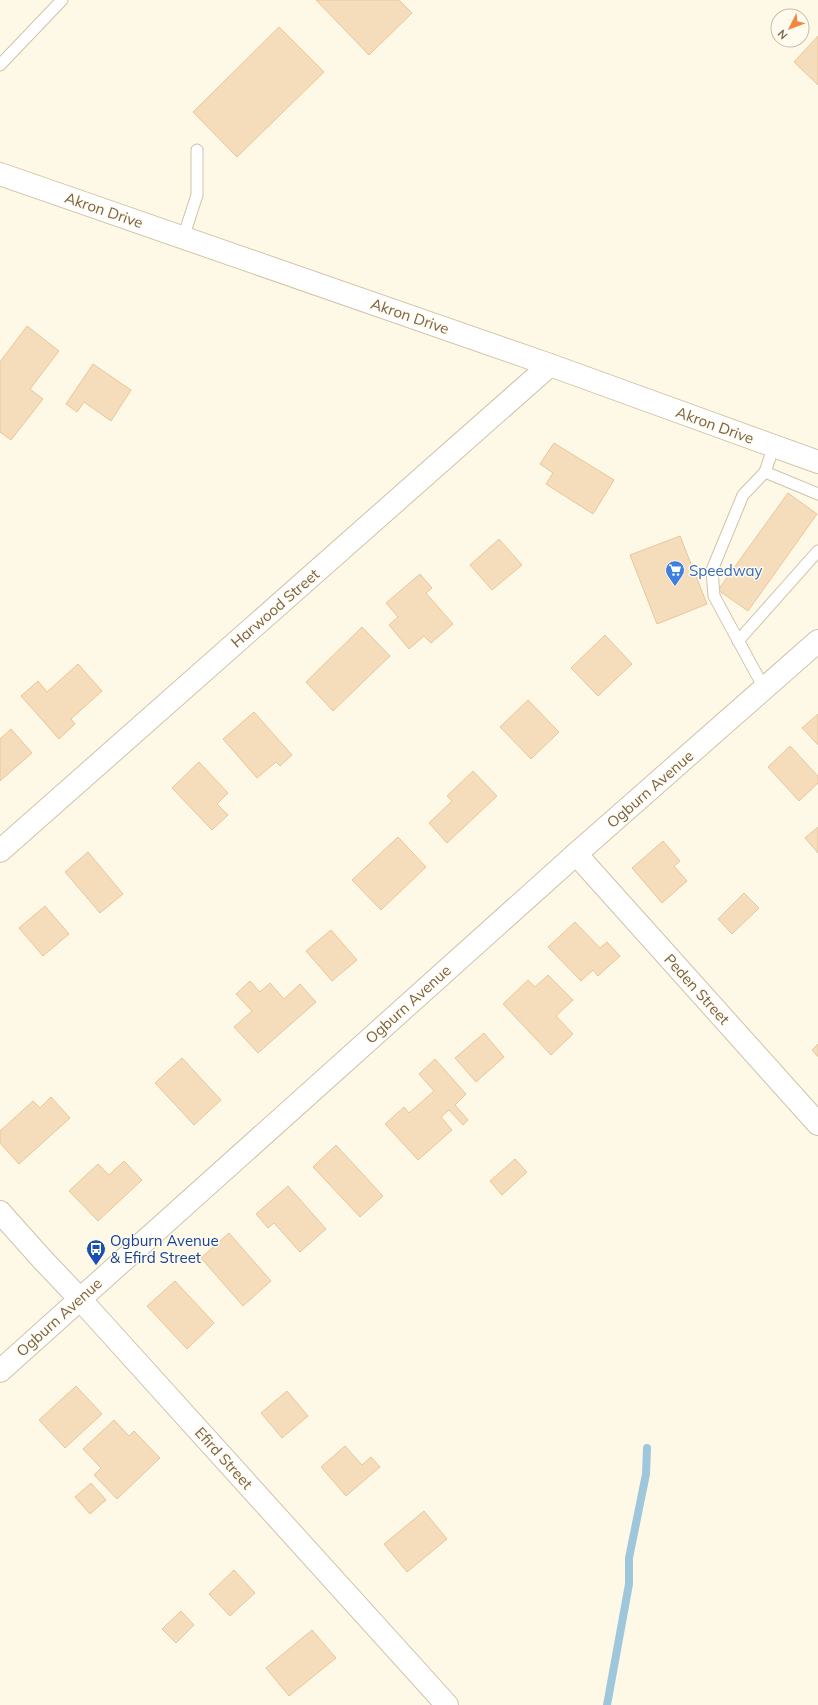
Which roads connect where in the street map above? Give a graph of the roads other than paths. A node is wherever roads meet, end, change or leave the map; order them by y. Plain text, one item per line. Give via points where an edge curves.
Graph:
1 (62, 0) edge
2 (0, 65) edge
3 (197, 150) dead end
4 (0, 174) edge
5 (183, 238) junction
6 (550, 365) junction
7 (774, 446) junction
8 (818, 462) edge
9 (765, 472) junction
10 (818, 494) edge
11 (818, 550) edge
12 (738, 641) junction
13 (818, 641) edge
14 (764, 688) junction
15 (0, 851) edge
16 (576, 854) junction
17 (818, 1124) edge
18 (0, 1212) edge
19 (79, 1298) junction
20 (0, 1370) edge
21 (447, 1705) edge

1 - 2 lane
3 - 5 lane via 198,195
4 - 5 street, Akron Drive
5 - 6 street, Akron Drive
6 - 7 street, Akron Drive
6 - 15 street, Harwood Street
7 - 8 street, Akron Drive
7 - 9 lane
9 - 10 lane
9 - 12 lane via 743,495 712,570 714,596
11 - 12 lane
12 - 14 lane
13 - 14 street, Ogburn Avenue
14 - 16 street, Ogburn Avenue
16 - 17 street, Peden Street
16 - 19 street, Ogburn Avenue
18 - 19 street, Efird Street
19 - 20 street, Ogburn Avenue
19 - 21 street, Efird Street

